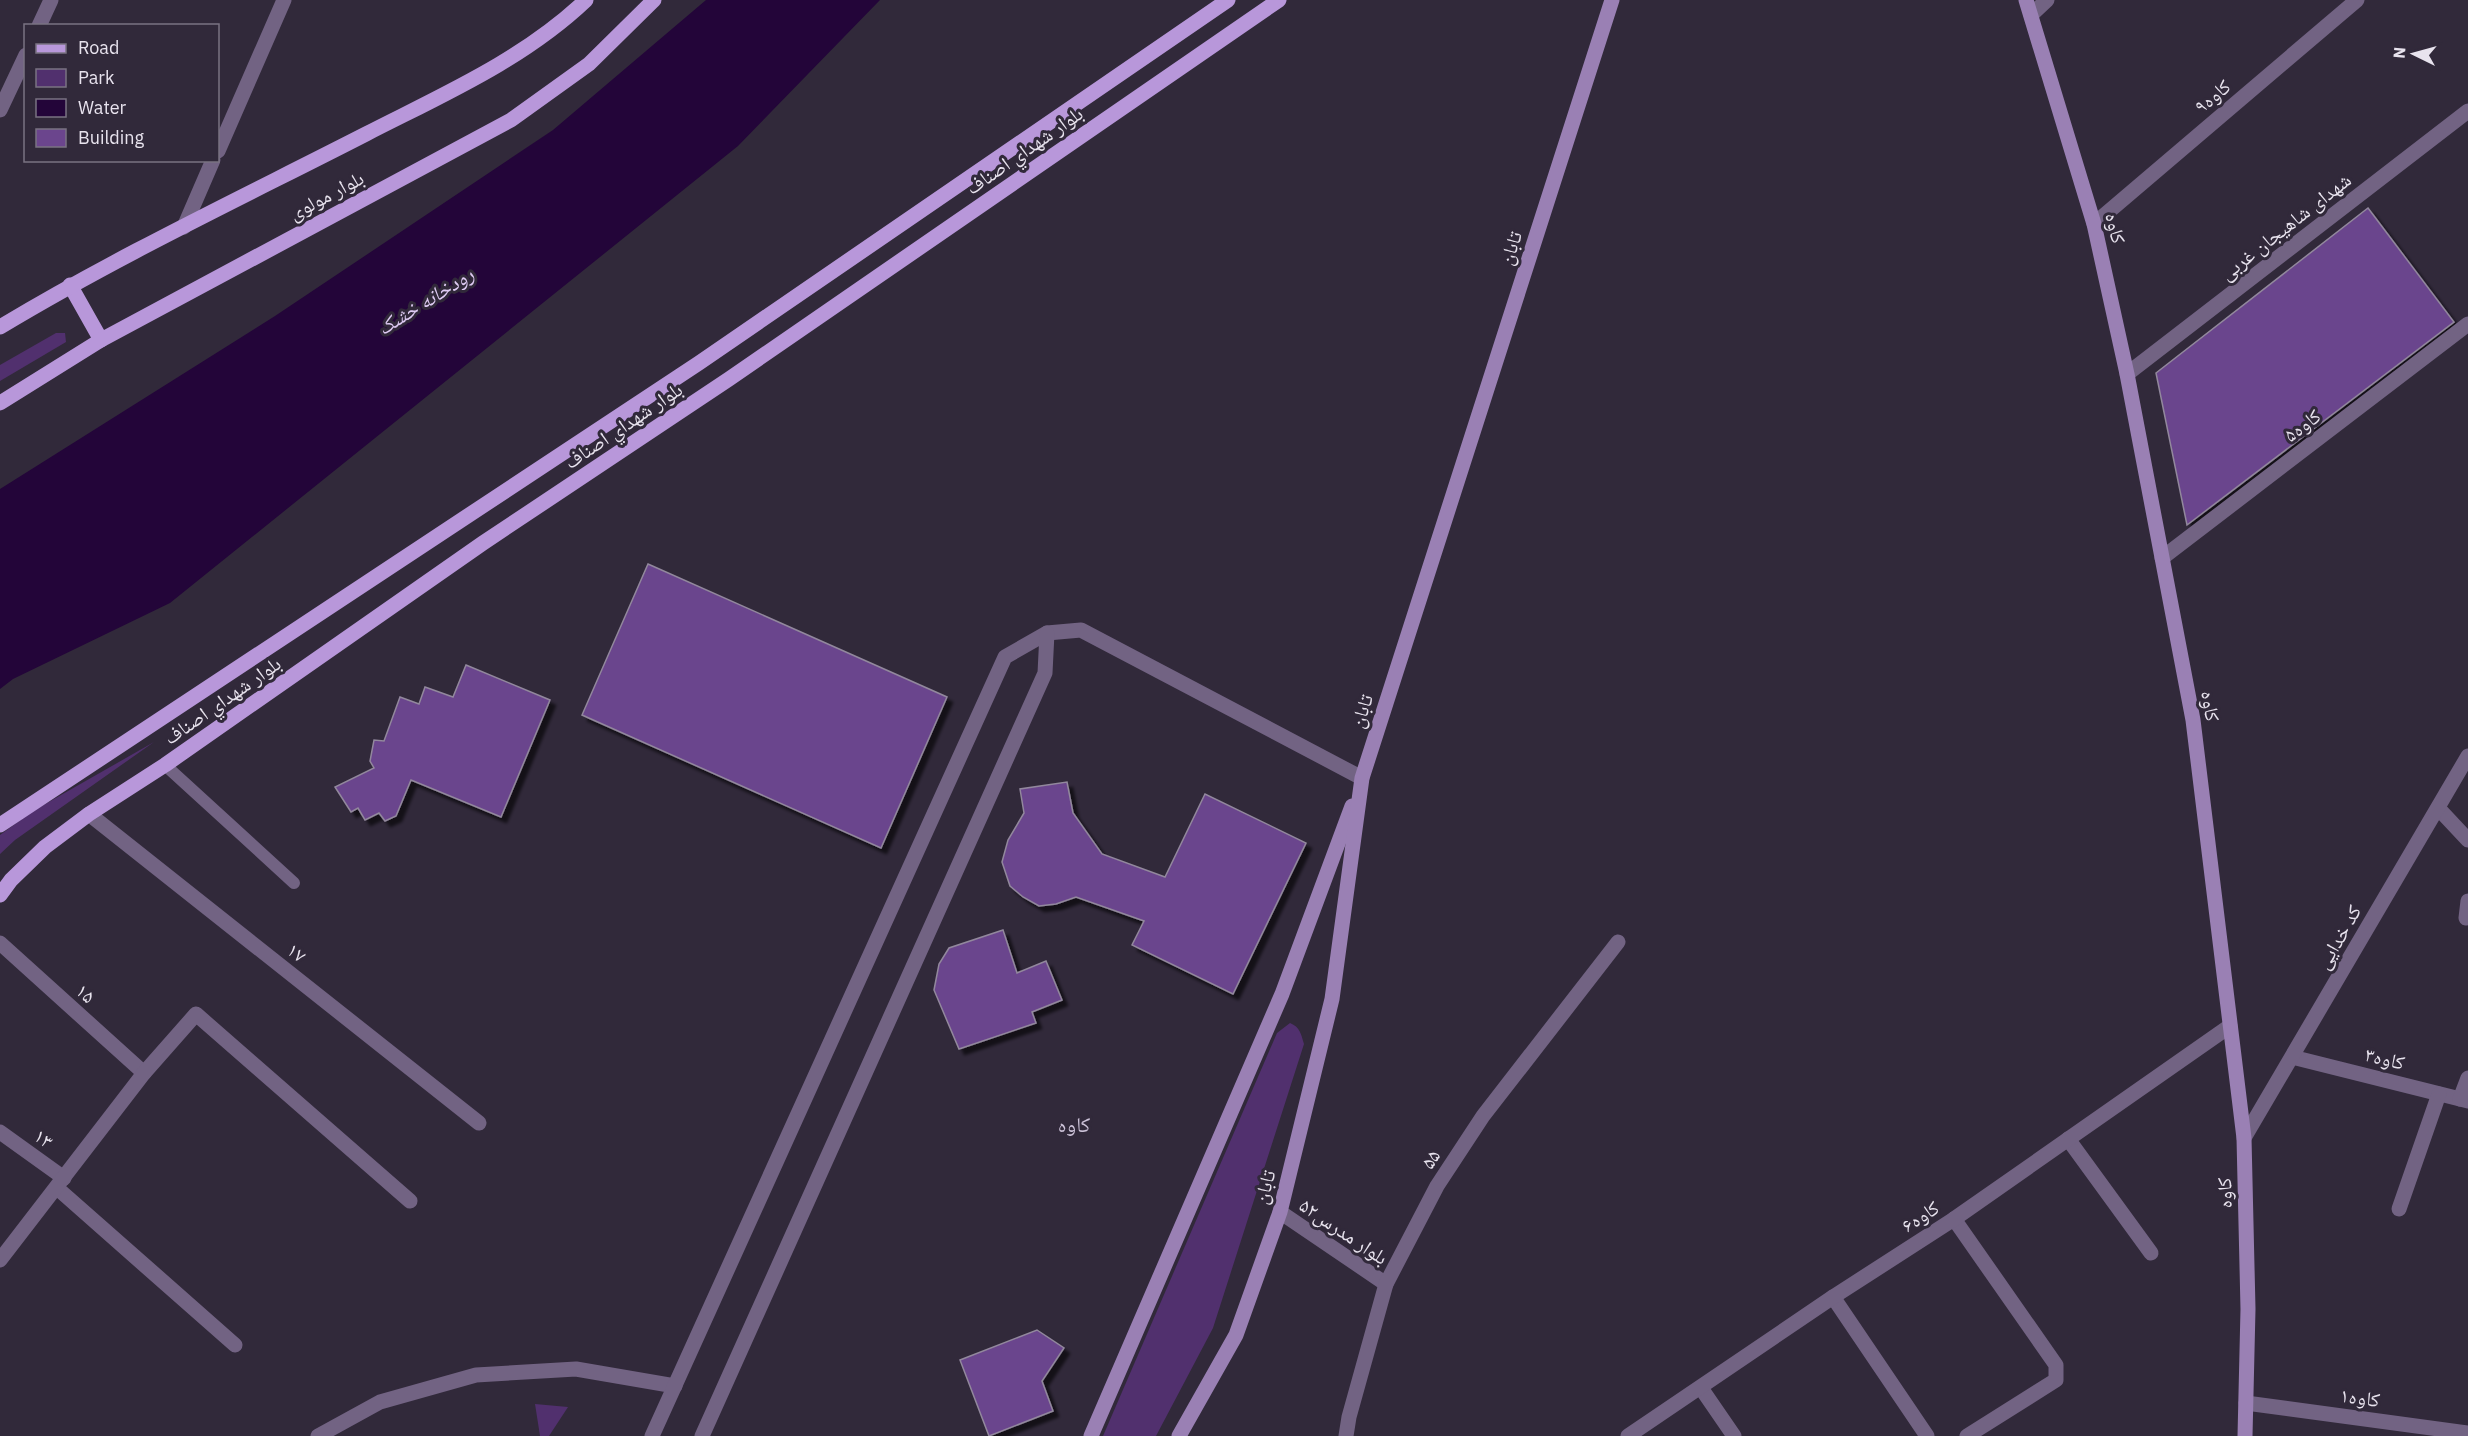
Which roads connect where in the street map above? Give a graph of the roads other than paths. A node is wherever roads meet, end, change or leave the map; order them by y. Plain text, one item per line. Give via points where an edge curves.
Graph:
1 (51, 0) edge
2 (284, 0) edge
3 (586, 0) edge
4 (654, 0) edge
5 (1228, 0) edge
6 (1279, 0) edge
7 (1612, 0) edge
8 (2047, 0) edge
9 (2358, 0) edge
10 (2028, 7) edge
11 (40, 24) edge
12 (24, 59) edge
13 (0, 110) edge
14 (2468, 111) edge
15 (219, 149) edge
16 (212, 162) edge
17 (2094, 224) junction
18 (184, 227) junction
19 (70, 285) junction
20 (2468, 324) edge
21 (0, 327) edge
22 (101, 340) junction
23 (2127, 374) junction
24 (0, 403) edge
25 (2162, 558) junction
26 (1047, 633) junction
27 (2468, 756) edge
28 (165, 765) junction
29 (1362, 778) junction
30 (2438, 808) junction
31 (89, 814) junction
32 (0, 825) edge
33 (2468, 840) edge
34 (294, 883) dead end
35 (0, 895) edge
36 (2468, 901) edge
37 (2466, 918) dead end
38 (1618, 942) dead end
39 (0, 943) edge
40 (2230, 1026) junction
41 (2292, 1057) junction
42 (144, 1073) junction
43 (2468, 1078) edge
44 (2439, 1094) junction
45 (2464, 1100) edge
46 (479, 1124) dead end
47 (0, 1132) edge
48 (2244, 1138) junction
49 (2068, 1139) junction
50 (60, 1183) junction
51 (410, 1201) dead end
52 (2399, 1209) dead end
53 (1280, 1212) junction
54 (1954, 1219) junction
55 (2151, 1253) dead end
56 (0, 1260) edge
57 (1386, 1284) junction
58 (1833, 1297) junction
59 (235, 1345) dead end
60 (675, 1386) junction
61 (1701, 1388) junction
62 (2246, 1403) junction
63 (2467, 1428) edge
64 (318, 1436) edge
65 (652, 1436) edge
66 (702, 1436) edge
67 (1091, 1436) edge
68 (1179, 1436) edge
69 (1346, 1436) edge
70 (1628, 1436) edge
71 (1734, 1436) edge
72 (1927, 1436) edge
73 (1966, 1436) edge
74 (2245, 1436) edge

1 - 11 street
2 - 15 street
3 - 18 main road, بلوار مولوی via 561,24 491,70
4 - 22 main road, بلوار مولوی via 589,64 512,120
5 - 32 main road, بلوار شهداي اصناف via 699,363
6 - 28 main road, بلوار شهداي اصناف
7 - 29 street, تابان
8 - 10 street
9 - 17 street, کاوه۹
10 - 17 street, کاوه
12 - 13 street
14 - 23 street, شهدای شاهیجان غربی
16 - 18 street
17 - 23 street, کاوه
18 - 19 main road, بلوار مولوی
19 - 21 main road, بلوار مولوی
19 - 22 main road
20 - 25 street, کاوه۵
22 - 24 main road, بلوار مولوی
23 - 25 street, کاوه
25 - 40 street, کاوه via 2193,720
26 - 29 street via 1081,630
26 - 60 street via 1005,657
26 - 66 street via 1045,673
27 - 30 street, کد خدایی
28 - 31 main road, بلوار شهداي اصناف
28 - 34 lane
29 - 53 street, تابان via 1332,999
29 - 67 street via 1282,994
30 - 33 street
30 - 41 street, کد خدایی
31 - 35 main road, بلوار شهداي اصناف via 45,847
31 - 46 street, ۱۷
36 - 37 street
38 - 57 street, ۵۵ via 1483,1116 1437,1186
39 - 42 street, ۱۵
40 - 48 street, کاوه
40 - 49 street, کاوه۶
41 - 44 street, کاوه۳
41 - 48 street, کد خدایی
42 - 50 street
42 - 51 street via 196,1014
43 - 45 street
44 - 45 street, کاوه۳
44 - 52 street
47 - 50 street, ۱۳
48 - 62 street, کاوه
49 - 54 street, کاوه۶
49 - 55 street
50 - 56 street
50 - 59 street, ۱۳
53 - 57 street, ۵۲بلوار مدرس
53 - 68 street, تابان via 1236,1335
54 - 58 street, کاوه۶
54 - 73 street via 2058,1372 2056,1380
57 - 69 street, ۵۵
58 - 61 street, کاوه۶
58 - 72 street
60 - 64 street via 576,1369 476,1375 380,1402
60 - 65 street
61 - 70 street, کاوه۶
61 - 71 street
62 - 63 street, کاوه۱
62 - 74 street, کاوه

